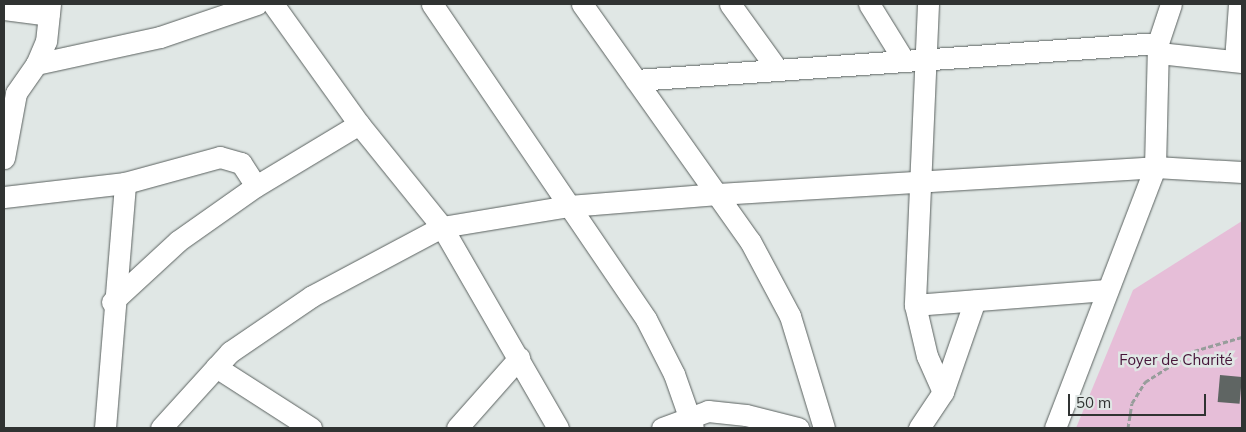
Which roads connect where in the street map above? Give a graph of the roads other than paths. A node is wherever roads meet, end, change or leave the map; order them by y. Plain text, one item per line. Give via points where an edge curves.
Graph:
1 (257, 4) edge
2 (273, 4) edge
3 (432, 4) edge
4 (582, 4) edge
5 (730, 4) edge
6 (869, 4) edge
7 (928, 4) edge
8 (1172, 4) edge
9 (1239, 4) edge
10 (4, 9) edge
11 (49, 9) edge
12 (1158, 48) junction
13 (926, 57) junction
14 (903, 59) junction
15 (1239, 61) edge
16 (36, 64) junction
17 (777, 69) junction
18 (636, 80) junction
19 (359, 124) junction
20 (4, 158) edge
21 (1155, 167) junction
22 (1242, 172) edge
23 (124, 184) junction
24 (922, 184) junction
25 (256, 186) junction
26 (718, 194) junction
27 (4, 196) edge
28 (569, 206) junction
29 (442, 227) junction
30 (1105, 290) junction
31 (975, 300) junction
32 (112, 302) junction
33 (915, 305) junction
34 (519, 358) junction
35 (216, 367) junction
36 (943, 392) junction
37 (691, 422) edge
38 (105, 428) edge
39 (161, 428) edge
40 (310, 428) edge
41 (457, 428) edge
42 (558, 428) edge
43 (662, 428) edge
44 (798, 428) edge
45 (824, 428) edge
46 (919, 428) edge
47 (1055, 428) edge

1 - 16 street via 160,37
2 - 19 street
3 - 28 street
4 - 18 street
5 - 17 street
6 - 14 street
7 - 13 street
8 - 12 street
9 - 15 street
10 - 11 street
11 - 16 street via 46,41
12 - 13 street
12 - 15 street
12 - 21 street
13 - 14 street
13 - 24 street
14 - 17 street
16 - 20 street via 16,93
17 - 18 street
18 - 26 street
19 - 25 street
19 - 29 street
21 - 22 street
21 - 24 street
21 - 30 street
23 - 25 street via 220,157 241,163
23 - 27 street
23 - 32 street
24 - 26 street
24 - 33 street
25 - 32 street via 178,241
26 - 28 street
26 - 45 street via 750,240 790,316
28 - 29 street
28 - 37 street via 646,319
29 - 34 street
29 - 35 street via 312,296
30 - 31 street
30 - 47 street
31 - 33 street
31 - 36 street
32 - 38 street
33 - 36 street via 927,356
34 - 41 street
34 - 42 street
35 - 39 street
35 - 40 street
36 - 46 street
37 - 43 street
37 - 44 street via 746,415

